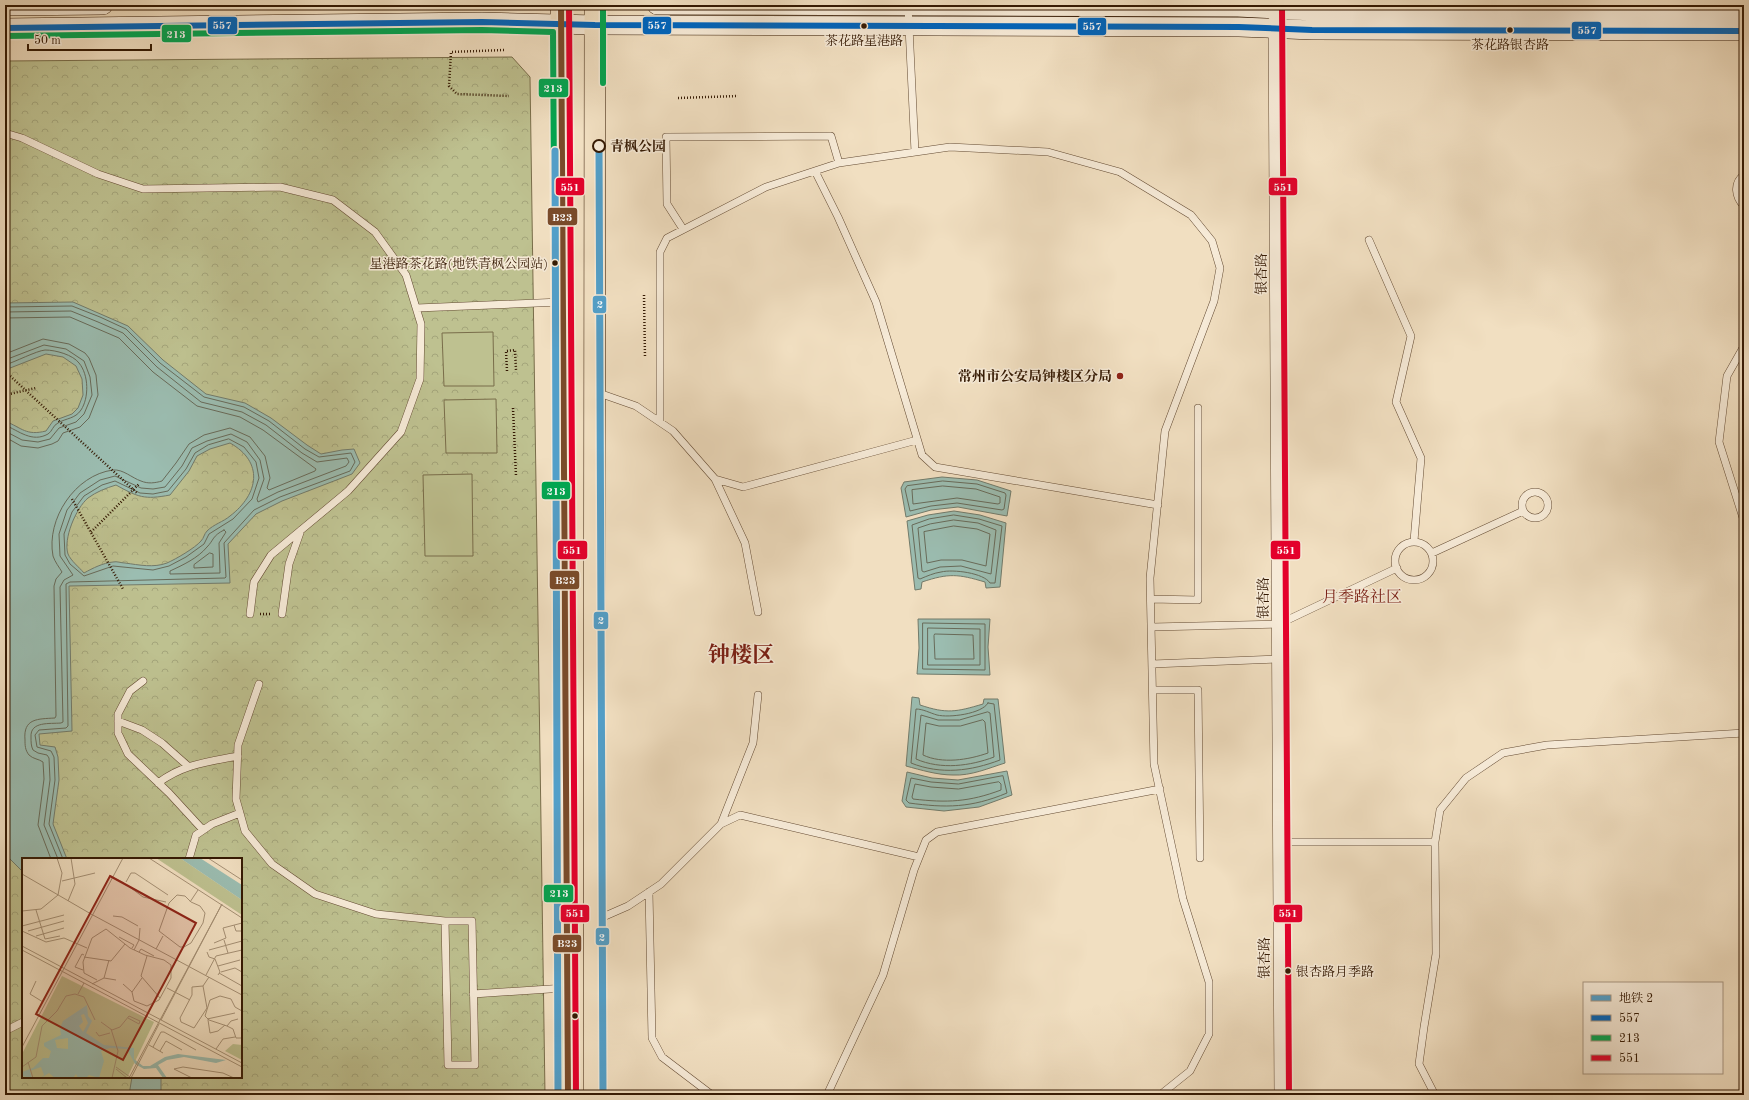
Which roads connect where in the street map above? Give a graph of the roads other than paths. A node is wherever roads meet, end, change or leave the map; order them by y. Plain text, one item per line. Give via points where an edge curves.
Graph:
1 (103, 5) edge
2 (657, 5) edge
3 (5, 6) edge
4 (908, 6) edge
5 (1275, 7) edge
6 (1744, 12) edge
7 (561, 15) edge
8 (595, 15) edge
9 (909, 26) junction
10 (5, 28) edge
11 (1276, 29) junction
12 (1744, 31) edge
13 (1744, 47) edge
14 (1743, 91) dead end
15 (5, 132) edge
16 (915, 152) junction
17 (838, 163) junction
18 (815, 171) junction
19 (1744, 175) edge
20 (1744, 206) edge
21 (683, 229) junction
22 (1369, 240) dead end
23 (563, 302) junction
24 (417, 308) junction
25 (1744, 346) edge
26 (594, 392) junction
27 (1198, 408) dead end
28 (660, 422) junction
29 (918, 440) junction
30 (715, 478) junction
31 (1158, 505) junction
32 (1523, 511) dead end
33 (1744, 521) edge
34 (301, 530) junction
35 (1414, 541) junction
36 (1432, 553) junction
37 (1397, 568) junction
38 (1151, 599) junction
39 (758, 612) dead end
40 (250, 614) road end
41 (282, 614) road end
42 (1279, 624) junction
43 (1152, 627) junction
44 (1279, 659) junction
45 (1152, 664) junction
46 (143, 681) dead end
47 (259, 684) dead end
48 (1153, 690) junction
49 (758, 695) dead end
50 (118, 721) junction
51 (1744, 733) edge
52 (238, 756) junction
53 (188, 766) junction
54 (158, 782) junction
55 (1160, 789) junction
56 (240, 813) junction
57 (722, 824) junction
58 (204, 830) junction
59 (1280, 842) junction
60 (1435, 842) junction
61 (189, 858) edge
62 (919, 858) junction
63 (1200, 858) dead end
64 (649, 892) junction
65 (445, 921) junction
66 (594, 921) junction
67 (567, 988) junction
68 (473, 994) junction
69 (22, 1022) edge
70 (5, 1030) edge
71 (568, 1095) edge
72 (594, 1095) edge
73 (712, 1095) edge
74 (827, 1095) edge
75 (1160, 1095) edge
76 (1281, 1095) edge
77 (1435, 1095) edge

1 - 3 main road
2 - 4 main road
4 - 5 main road
4 - 9 lane
5 - 6 main road via 1312,11
5 - 11 street, 银杏路
7 - 8 main road
7 - 10 main road via 482,22
7 - 23 main road
8 - 9 main road
8 - 26 main road
9 - 11 main road
9 - 16 lane
11 - 12 main road
11 - 42 street, 银杏路
13 - 14 lane
15 - 24 lane via 98,174 143,189 280,187 333,200 376,232 406,275
16 - 17 lane
16 - 31 lane via 950,147 1048,152 1120,172 1191,215 1212,241 1220,268 1214,301 1165,431
17 - 18 lane
17 - 21 lane via 831,136 666,136 667,204
18 - 21 lane via 766,187
18 - 29 lane via 876,302
19 - 20 lane via 1737,183 1736,190 1737,197
21 - 28 lane via 667,238 660,252
22 - 35 lane via 1412,336 1396,402 1421,458
23 - 24 lane
23 - 67 main road
24 - 34 lane via 421,324 420,379 401,432 348,491
25 - 33 lane via 1727,376 1719,442
26 - 28 lane via 636,406
26 - 66 main road
27 - 38 lane via 1198,600
28 - 30 lane via 674,431
29 - 30 lane via 743,487
29 - 31 lane via 922,455 935,467
30 - 39 lane via 745,543
31 - 38 lane via 1150,578
32 - 36 lane
34 - 40 lane via 270,555 254,582
34 - 41 lane via 289,564
35 - 36 lane via 1426,545
35 - 37 lane via 1402,545 1398,550 1395,562
36 - 37 lane via 1434,562 1424,578 1411,580 1400,574
37 - 42 lane
38 - 43 lane
42 - 43 lane
42 - 44 street, 银杏路
43 - 45 lane
44 - 45 lane
44 - 59 street, 银杏路
45 - 48 lane
46 - 50 lane via 130,691 118,714
47 - 52 lane via 238,745
48 - 55 lane via 1154,764
48 - 63 lane via 1198,690
49 - 57 lane via 752,743
50 - 53 lane via 142,730
50 - 54 lane via 118,733 128,754
51 - 60 lane via 1547,745 1503,753 1466,778 1440,810
52 - 53 lane
52 - 56 lane via 236,799
53 - 54 lane
54 - 58 lane
55 - 62 lane via 937,832 926,840
55 - 75 lane via 1183,898 1209,982 1209,1034 1190,1071
56 - 58 lane via 212,824
56 - 65 lane via 245,831 272,864 315,894 376,914
57 - 62 lane via 740,815
57 - 64 lane via 662,884
58 - 61 lane via 196,835
59 - 60 lane
59 - 76 street, 银杏路
60 - 77 lane via 1436,954 1419,1064
62 - 74 lane via 883,975
64 - 66 lane via 628,906
64 - 73 lane via 652,1038 662,1057
65 - 68 lane via 472,921
65 - 68 lane via 448,1065 475,1065
66 - 72 main road
67 - 68 lane
67 - 71 main road
69 - 70 lane

